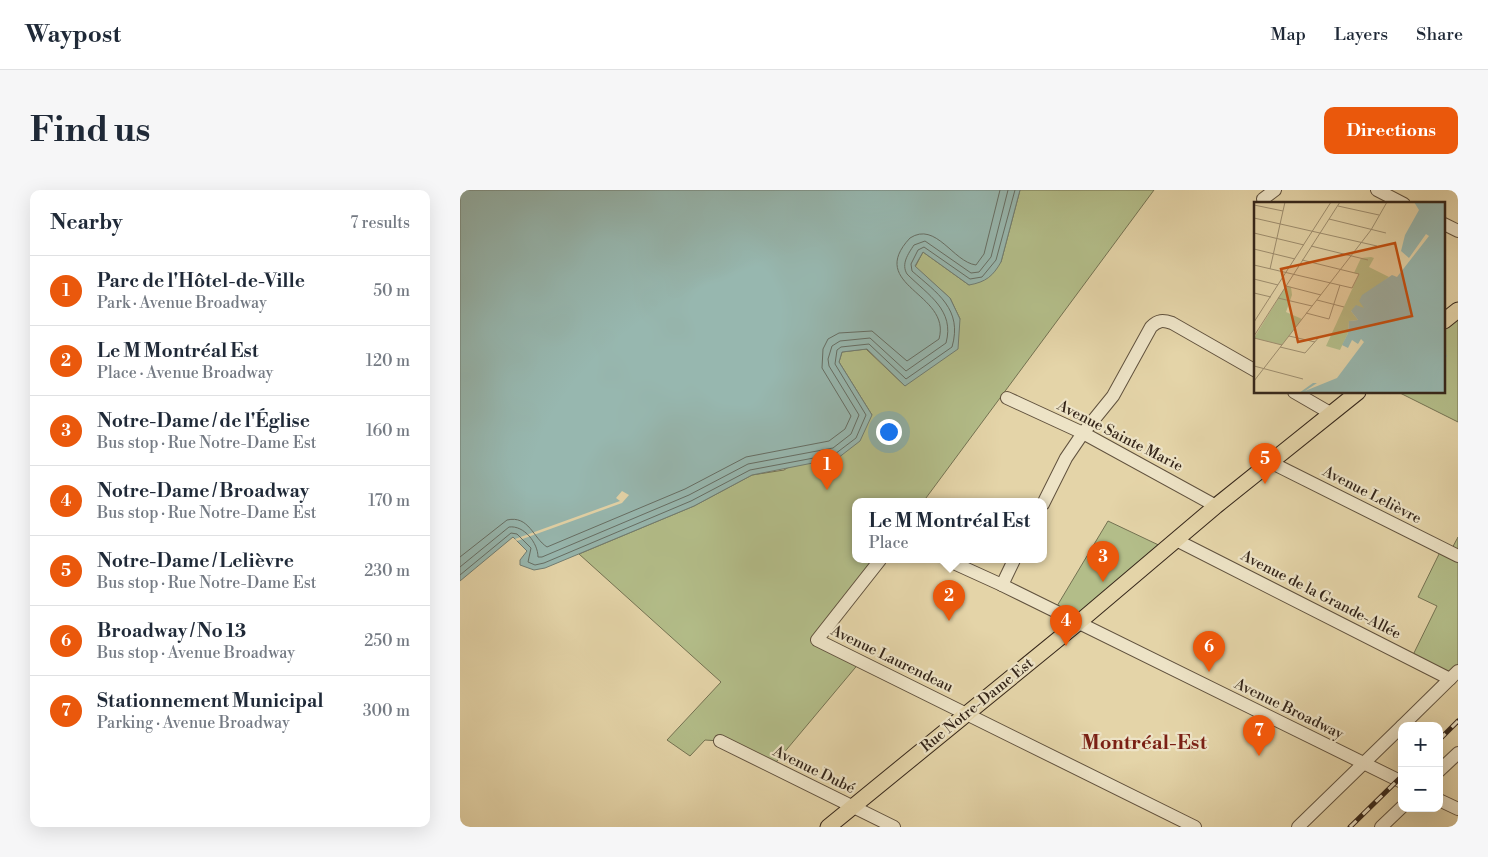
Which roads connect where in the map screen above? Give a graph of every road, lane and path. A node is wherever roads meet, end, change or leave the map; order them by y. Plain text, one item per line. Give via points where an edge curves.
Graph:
1 (1275, 190) edge
2 (1377, 190) edge
3 (1263, 199) dead end
4 (1400, 202) edge
5 (1446, 225) edge
6 (1458, 232) edge
7 (1458, 310) edge
8 (1446, 320) edge
9 (1254, 370) edge
10 (1297, 394) edge
11 (1356, 394) edge
12 (1008, 398) dead end
13 (1332, 414) junction
14 (1083, 434) junction
15 (1272, 463) junction
16 (1046, 498) edge
17 (1216, 506) junction
18 (1178, 541) junction
19 (1458, 556) edge
20 (878, 563) edge
21 (954, 563) edge
22 (1013, 563) edge
23 (1002, 585) junction
24 (1078, 623) junction
25 (1454, 675) edge
26 (966, 714) junction
27 (1406, 722) edge
28 (1398, 730) edge
29 (720, 741) dead end
30 (1458, 753) edge
31 (1364, 763) junction
32 (1443, 767) edge
33 (1398, 780) edge
34 (1443, 802) edge
35 (853, 807) junction
36 (1458, 809) edge
37 (1398, 811) edge
38 (828, 827) edge
39 (894, 827) edge
40 (1195, 827) edge
41 (1298, 827) edge
42 (1381, 827) edge

1 - 3 street
2 - 4 street
5 - 6 street
7 - 8 main road
9 - 14 street via 1172,323 1157,321 1113,396
10 - 13 street
11 - 13 main road, Rue Notre-Dame Est
12 - 14 street, Avenue Sainte Marie
13 - 15 main road, Rue Notre-Dame Est
14 - 16 street via 1066,458
14 - 17 street, Avenue Sainte Marie
15 - 17 main road, Rue Notre-Dame Est
15 - 19 street, Avenue Lelièvre
17 - 18 main road, Rue Notre-Dame Est
18 - 24 main road, Rue Notre-Dame Est
18 - 25 street, Avenue de la Grande-Allée
20 - 26 street, Avenue Laurendeau via 817,640
21 - 23 street, Avenue Broadway
22 - 23 street
23 - 24 street, Avenue Broadway
24 - 26 main road, Rue Notre-Dame Est
24 - 31 street, Avenue Broadway
25 - 27 street
26 - 35 main road, Rue Notre-Dame Est
26 - 40 street, Avenue Laurendeau
28 - 31 street
29 - 35 street, Avenue Dubé
30 - 32 street
31 - 33 street, Avenue Broadway
31 - 41 street
34 - 36 street
35 - 38 main road, Rue Notre-Dame Est
35 - 39 street, Avenue Dubé
37 - 42 street

